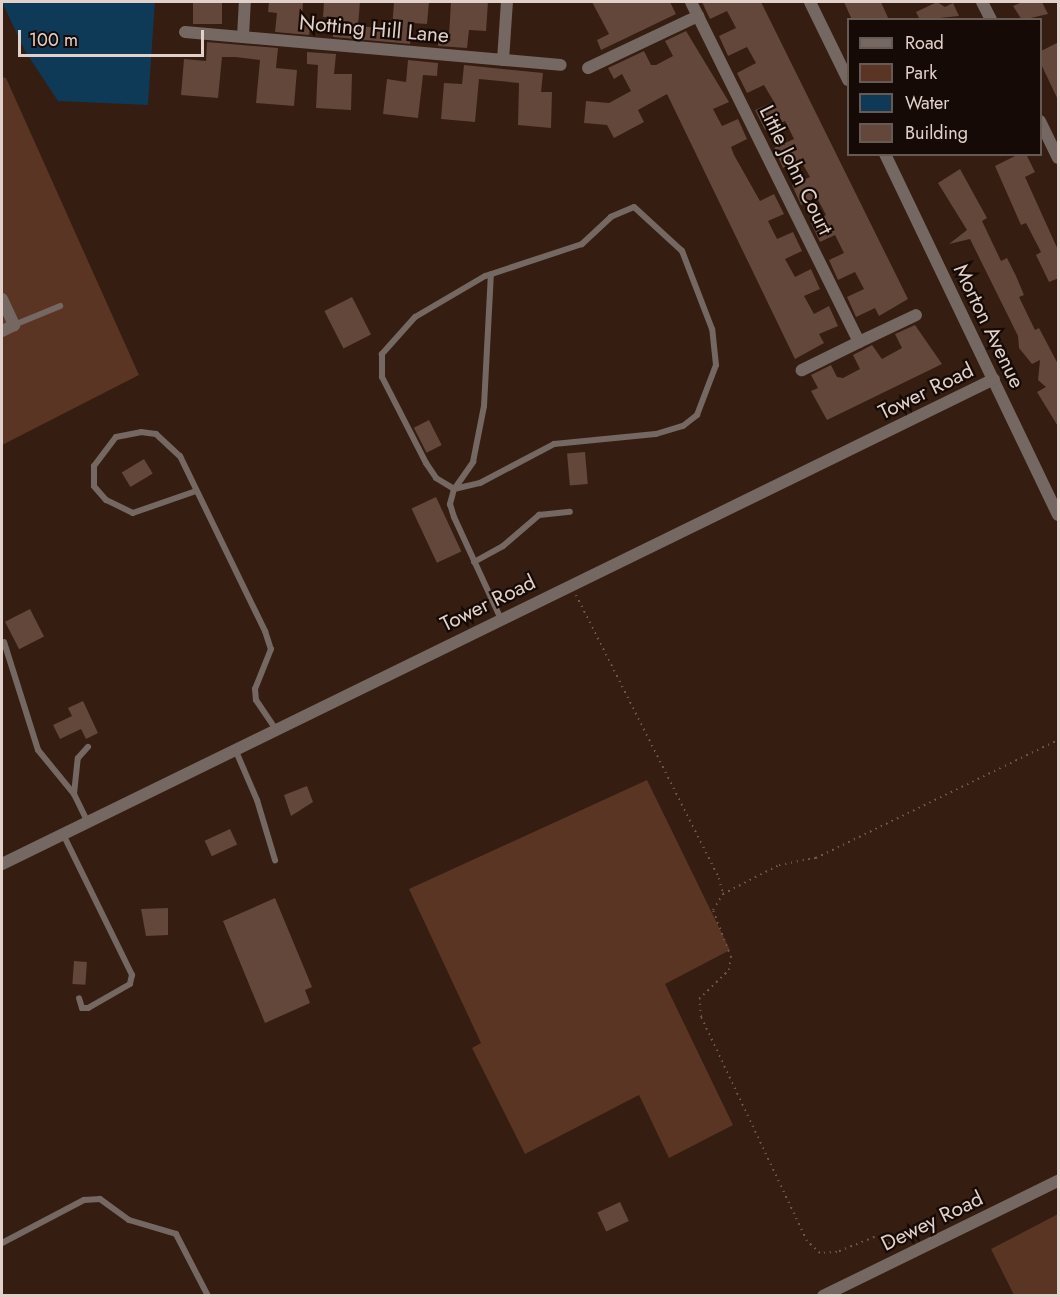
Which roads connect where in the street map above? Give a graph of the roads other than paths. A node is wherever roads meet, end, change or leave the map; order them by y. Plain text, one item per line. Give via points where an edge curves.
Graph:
1 (245, 2) edge
2 (507, 2) edge
3 (691, 2) edge
4 (810, 2) edge
5 (982, 2) edge
6 (698, 16) junction
7 (990, 18) edge
8 (185, 32) dead end
9 (243, 37) junction
10 (503, 60) junction
11 (561, 65) dead end
12 (588, 68) dead end
13 (847, 76) edge
14 (1042, 123) edge
15 (886, 156) edge
16 (1059, 158) edge
17 (491, 274) junction
18 (2, 299) edge
19 (60, 306) dead end
20 (916, 315) dead end
21 (14, 325) junction
22 (2, 331) edge
23 (859, 342) junction
24 (802, 370) dead end
25 (993, 379) junction
26 (454, 489) junction
27 (196, 491) junction
28 (570, 512) dead end
29 (1059, 515) edge
30 (474, 562) junction
31 (501, 619) junction
32 (4, 642) dead end
33 (275, 728) junction
34 (88, 747) dead end
35 (234, 748) junction
36 (74, 794) junction
37 (87, 821) junction
38 (63, 834) junction
39 (275, 860) dead end
40 (2, 864) edge
41 (79, 998) dead end
42 (1059, 1181) edge
43 (2, 1243) edge
44 (208, 1296) edge
45 (823, 1296) edge

1 - 9 street
2 - 10 street
3 - 6 street, Little John Court
4 - 13 street
5 - 7 street
6 - 12 street
6 - 23 street, Little John Court
8 - 9 street, Notting Hill Lane
9 - 10 street, Notting Hill Lane
10 - 11 street, Notting Hill Lane
14 - 16 street
15 - 25 street, Morton Avenue
17 - 26 lane via 484,406 473,462
17 - 26 lane via 415,316 396,336 380,364 426,463 436,478
17 - 26 lane via 582,244 611,217 634,207 682,251 712,329 716,365 697,415 683,426 644,437 554,444 480,483
18 - 21 street
19 - 21 lane
20 - 23 street
21 - 22 street
23 - 24 street
25 - 29 street, Morton Avenue
25 - 31 street, Tower Road
26 - 30 lane via 450,504
27 - 27 lane via 180,456 156,434 116,437 94,466 94,486 105,500 133,513
27 - 33 lane via 271,649 255,689 256,700
28 - 30 lane via 539,515 503,546
30 - 31 lane
31 - 33 street, Tower Road
32 - 36 lane via 38,750
33 - 35 street, Tower Road
34 - 36 lane via 78,758
35 - 37 street, Tower Road
35 - 39 lane via 257,800
36 - 37 lane
37 - 38 street, Tower Road
38 - 40 street, Tower Road
38 - 41 lane via 132,975 130,984 88,1008 82,1008
42 - 45 street, Dewey Road
43 - 44 lane via 84,1200 100,1198 129,1220 176,1234

